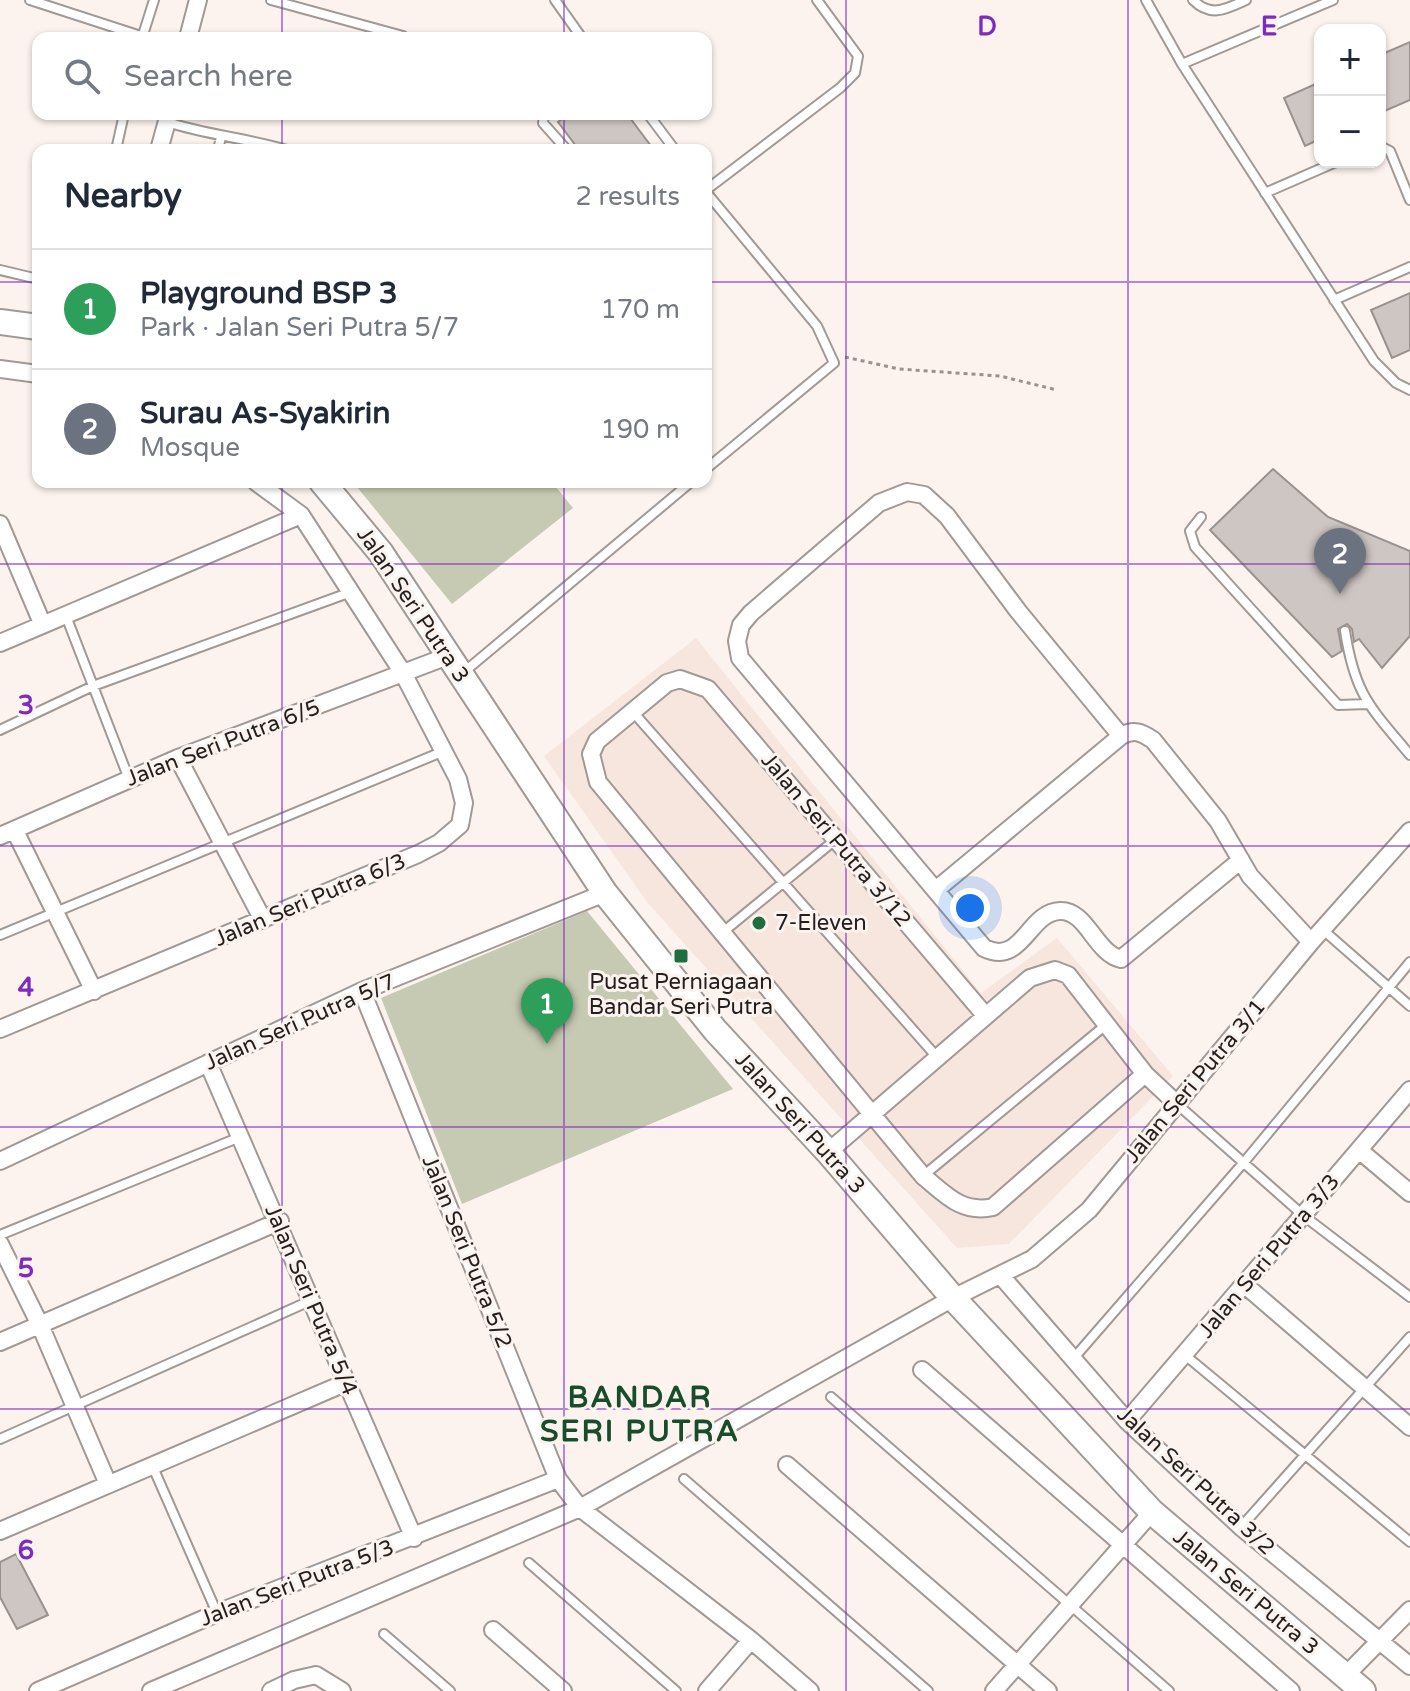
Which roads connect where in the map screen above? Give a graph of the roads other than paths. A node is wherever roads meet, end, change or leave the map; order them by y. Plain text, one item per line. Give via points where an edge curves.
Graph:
1 (30, 0) edge
2 (154, 0) edge
3 (198, 0) edge
4 (271, 0) edge
5 (555, 0) edge
6 (817, 0) edge
7 (1146, 0) edge
8 (1193, 0) edge
9 (1246, 0) edge
10 (1333, 0) edge
11 (129, 32) edge
12 (145, 32) edge
13 (190, 32) edge
14 (388, 32) edge
15 (578, 32) edge
16 (1182, 64) junction
17 (123, 120) edge
18 (167, 120) edge
19 (174, 120) edge
20 (543, 120) edge
21 (652, 120) edge
22 (221, 137) junction
23 (117, 144) edge
24 (161, 144) edge
25 (219, 144) edge
26 (266, 144) edge
27 (562, 144) edge
28 (670, 144) edge
29 (1386, 149) edge
30 (1322, 168) edge
31 (712, 186) edge
32 (1265, 193) junction
33 (712, 198) edge
34 (1410, 200) edge
35 (1410, 267) edge
36 (0, 270) edge
37 (32, 278) edge
38 (1334, 300) junction
39 (0, 322) edge
40 (32, 326) edge
41 (0, 369) edge
42 (32, 373) edge
43 (1410, 390) edge
44 (712, 464) edge
45 (264, 488) edge
46 (327, 488) edge
47 (683, 488) edge
48 (301, 515) junction
49 (1201, 517) dead end
50 (0, 524) edge
51 (351, 592) junction
52 (65, 614) junction
53 (42, 623) junction
54 (1345, 631) dead end
55 (0, 643) edge
56 (454, 665) junction
57 (403, 673) junction
58 (93, 686) junction
59 (1368, 704) junction
60 (632, 710) junction
61 (0, 730) edge
62 (1121, 736) junction
63 (444, 751) junction
64 (1410, 755) edge
65 (178, 758) junction
66 (129, 779) junction
67 (1410, 831) edge
68 (8, 833) edge
69 (835, 840) junction
70 (221, 841) junction
71 (1241, 860) junction
72 (784, 885) junction
73 (937, 889) junction
74 (605, 893) junction
75 (55, 912) junction
76 (263, 920) junction
77 (722, 933) junction
78 (0, 935) edge
79 (1317, 936) junction
80 (1410, 962) edge
81 (1388, 987) junction
82 (94, 991) junction
83 (362, 991) junction
84 (1410, 1006) edge
85 (984, 1014) junction
86 (1108, 1024) junction
87 (0, 1029) edge
88 (936, 1056) junction
89 (208, 1063) junction
90 (1145, 1074) junction
91 (1410, 1090) edge
92 (1176, 1103) junction
93 (872, 1113) junction
94 (241, 1136) junction
95 (1359, 1150) junction
96 (828, 1152) junction
97 (0, 1161) edge
98 (1245, 1161) junction
99 (923, 1176) junction
100 (1410, 1193) edge
101 (1304, 1216) junction
102 (280, 1221) junction
103 (0, 1235) edge
104 (0, 1244) edge
105 (1002, 1277) junction
106 (1245, 1285) junction
107 (1410, 1297) edge
108 (953, 1298) junction
109 (312, 1300) junction
110 (40, 1325) junction
111 (1410, 1337) edge
112 (0, 1342) edge
113 (1185, 1355) junction
114 (1073, 1360) junction
115 (922, 1370) dead end
116 (345, 1383) junction
117 (1364, 1389) junction
118 (831, 1397) dead end
119 (74, 1408) junction
120 (1127, 1421) junction
121 (1410, 1427) edge
122 (0, 1439) edge
123 (1305, 1454) junction
124 (152, 1465) junction
125 (787, 1465) dead end
126 (558, 1479) junction
127 (684, 1479) dead end
128 (108, 1484) junction
129 (580, 1508) junction
130 (1152, 1512) junction
131 (1241, 1527) junction
132 (0, 1531) edge
133 (414, 1538) junction
134 (1410, 1542) edge
135 (1123, 1545) junction
136 (529, 1563) dead end
137 (1070, 1605) junction
138 (1410, 1610) edge
139 (217, 1613) junction
140 (493, 1630) dead end
141 (384, 1634) dead end
142 (751, 1640) junction
143 (1382, 1640) junction
144 (1017, 1665) junction
145 (1410, 1666) edge
146 (1354, 1684) edge
147 (338, 1687) edge
148 (38, 1691) edge
149 (151, 1691) edge
150 (271, 1691) edge
151 (450, 1691) edge
152 (563, 1691) edge
153 (676, 1691) edge
154 (707, 1691) edge
155 (810, 1691) edge
156 (928, 1691) edge
157 (994, 1691) edge
158 (1048, 1691) edge
159 (1169, 1691) edge
160 (1291, 1691) edge

1 - 11 lane
2 - 12 lane
3 - 13 street
4 - 14 lane
5 - 15 lane
6 - 31 lane via 858,56 855,73
7 - 16 lane
8 - 9 lane via 1220,12
10 - 16 lane
16 - 32 lane
17 - 23 lane
18 - 24 street
19 - 22 lane
20 - 27 lane
21 - 28 lane
22 - 25 lane
22 - 26 lane
29 - 34 lane
30 - 32 lane
32 - 38 lane
33 - 44 lane via 817,326 834,363
35 - 38 lane
36 - 37 lane
38 - 43 lane via 1383,373
39 - 40 street
41 - 42 street
45 - 48 street
46 - 56 street, Jalan Seri Putra 3 via 381,553
47 - 56 lane
48 - 51 street, Jalan Seri Putra 6/3
48 - 52 street
49 - 59 lane via 1190,531 1195,547 1310,677 1338,705
50 - 53 street
51 - 57 street, Jalan Seri Putra 6/3
51 - 58 lane
52 - 53 street
52 - 58 lane
53 - 55 street
54 - 59 lane via 1352,673
56 - 57 street, Jalan Seri Putra 6/5
56 - 74 street, Jalan Seri Putra 3
57 - 63 street, Jalan Seri Putra 6/3
57 - 65 street, Jalan Seri Putra 6/5
58 - 61 lane
58 - 66 lane
59 - 64 lane
60 - 69 street, Jalan Seri Putra 3/12 via 680,679 708,689
60 - 72 lane
60 - 77 street via 597,741 591,754 598,782
62 - 71 street via 1142,732 1153,740 1218,821
62 - 73 street
62 - 73 street via 937,504 907,492 879,503 751,613 737,641 740,658
63 - 70 lane
63 - 76 street, Jalan Seri Putra 6/3 via 464,803 460,825 418,854
65 - 66 street, Jalan Seri Putra 6/5
65 - 70 street
66 - 68 street, Jalan Seri Putra 6/5
67 - 79 street, Jalan Seri Putra 3/1
68 - 75 street
69 - 72 lane
69 - 85 street, Jalan Seri Putra 3/12
70 - 75 lane
70 - 76 street
71 - 73 street via 1121,959 1108,956 1075,914 1061,911 1048,914 1009,951 995,954 984,948
71 - 79 street via 1250,876
72 - 77 lane
72 - 88 lane
74 - 83 street, Jalan Seri Putra 5/7
74 - 96 street, Jalan Seri Putra 3 via 715,1030
75 - 78 lane
75 - 82 street
76 - 82 street, Jalan Seri Putra 6/3
77 - 93 street
79 - 81 lane
79 - 92 street, Jalan Seri Putra 3/1
80 - 81 lane
81 - 84 lane
81 - 98 lane
82 - 87 street, Jalan Seri Putra 6/3
83 - 89 street, Jalan Seri Putra 5/7
83 - 126 street, Jalan Seri Putra 5/2
85 - 86 street via 1030,978 1055,970 1068,975
85 - 88 street
86 - 90 street
86 - 99 lane
88 - 93 street
89 - 94 street, Jalan Seri Putra 5/4
89 - 97 street, Jalan Seri Putra 5/7
90 - 92 street
90 - 99 street via 993,1207 976,1211 961,1206
91 - 95 street, Jalan Seri Putra 3/3
92 - 98 lane
92 - 105 street, Jalan Seri Putra 3/1 via 1089,1210 1042,1252
93 - 96 street
93 - 99 street
94 - 102 street, Jalan Seri Putra 5/4
94 - 103 lane
95 - 100 street
95 - 101 street, Jalan Seri Putra 3/3
96 - 108 street, Jalan Seri Putra 3
98 - 101 lane
98 - 114 lane
101 - 106 street, Jalan Seri Putra 3/3
101 - 107 lane
102 - 109 street, Jalan Seri Putra 5/4
102 - 110 street
104 - 110 street
105 - 108 street, Jalan Seri Putra 3/1
105 - 114 street, Jalan Seri Putra 3/2
106 - 113 street, Jalan Seri Putra 3/3
106 - 117 street
108 - 129 street, Jalan Seri Putra 3/1
108 - 130 street, Jalan Seri Putra 3
109 - 116 street, Jalan Seri Putra 5/4
109 - 119 lane
110 - 112 street
110 - 119 street
111 - 117 lane
113 - 120 street, Jalan Seri Putra 3/3
113 - 123 lane
114 - 120 street, Jalan Seri Putra 3/2
115 - 135 street
116 - 124 street
116 - 133 street, Jalan Seri Putra 5/4
117 - 121 street
117 - 123 lane
118 - 137 lane
119 - 122 lane
119 - 128 street
120 - 131 street, Jalan Seri Putra 3/2
123 - 131 lane
123 - 134 lane
124 - 128 street
124 - 139 lane
125 - 144 street
126 - 129 street, Jalan Seri Putra 5/2
126 - 133 street, Jalan Seri Putra 5/3
127 - 156 lane
128 - 132 street
129 - 142 street, Jalan Seri Putra 5/2
129 - 149 street, Jalan Seri Putra 3/1
130 - 135 street
130 - 146 street, Jalan Seri Putra 3
131 - 143 street, Jalan Seri Putra 3/2
133 - 139 street, Jalan Seri Putra 5/3
135 - 137 street
135 - 160 street
136 - 153 lane
137 - 144 street
137 - 159 lane
138 - 143 street
139 - 148 street, Jalan Seri Putra 5/3
140 - 152 street
141 - 151 lane
142 - 154 street
142 - 155 street, Jalan Seri Putra 5/2
143 - 145 street, Jalan Seri Putra 3/2
143 - 146 street
144 - 157 street
144 - 158 street
147 - 150 street via 316,1675

